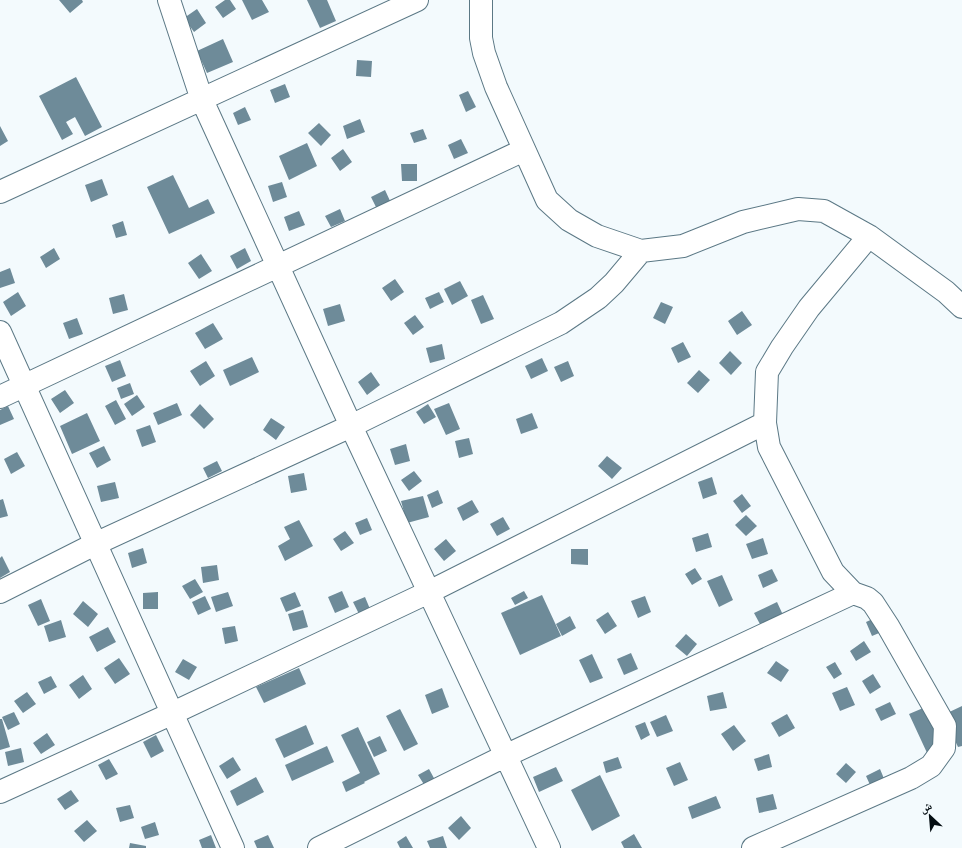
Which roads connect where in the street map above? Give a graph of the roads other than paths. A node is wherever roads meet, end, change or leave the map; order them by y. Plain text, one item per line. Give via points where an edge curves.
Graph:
1 (169, 0) edge
2 (417, 0) edge
3 (481, 0) edge
4 (202, 100) junction
5 (524, 150) junction
6 (0, 192) edge
7 (869, 236) junction
8 (641, 251) junction
9 (278, 266) junction
10 (962, 307) edge
11 (0, 332) edge
12 (25, 385) junction
13 (0, 397) edge
14 (765, 423) junction
15 (351, 426) junction
16 (95, 544) junction
17 (0, 592) edge
18 (428, 592) junction
19 (853, 593) junction
20 (173, 713) junction
21 (505, 756) junction
22 (0, 792) edge
23 (233, 848) edge
24 (319, 848) edge
25 (550, 848) edge
26 (753, 848) edge

1 - 4 street
2 - 4 street
3 - 5 street via 480,38 484,53
4 - 6 street
4 - 9 street
5 - 8 street via 547,200 569,220 597,236
5 - 9 street
7 - 8 street via 824,211 798,209 743,222 683,246
7 - 10 street via 946,292
7 - 14 street via 809,308 767,372
8 - 15 street via 598,298 561,323
9 - 12 street
9 - 15 street
11 - 12 street
12 - 13 street
12 - 16 street
14 - 18 street
14 - 19 street via 769,447 833,572
15 - 16 street
15 - 18 street
16 - 17 street
16 - 20 street
18 - 20 street
18 - 21 street
19 - 21 street
19 - 26 street via 873,603 899,645 945,726 944,748 931,766 911,778
20 - 22 street
20 - 23 street
21 - 24 street
21 - 25 street

